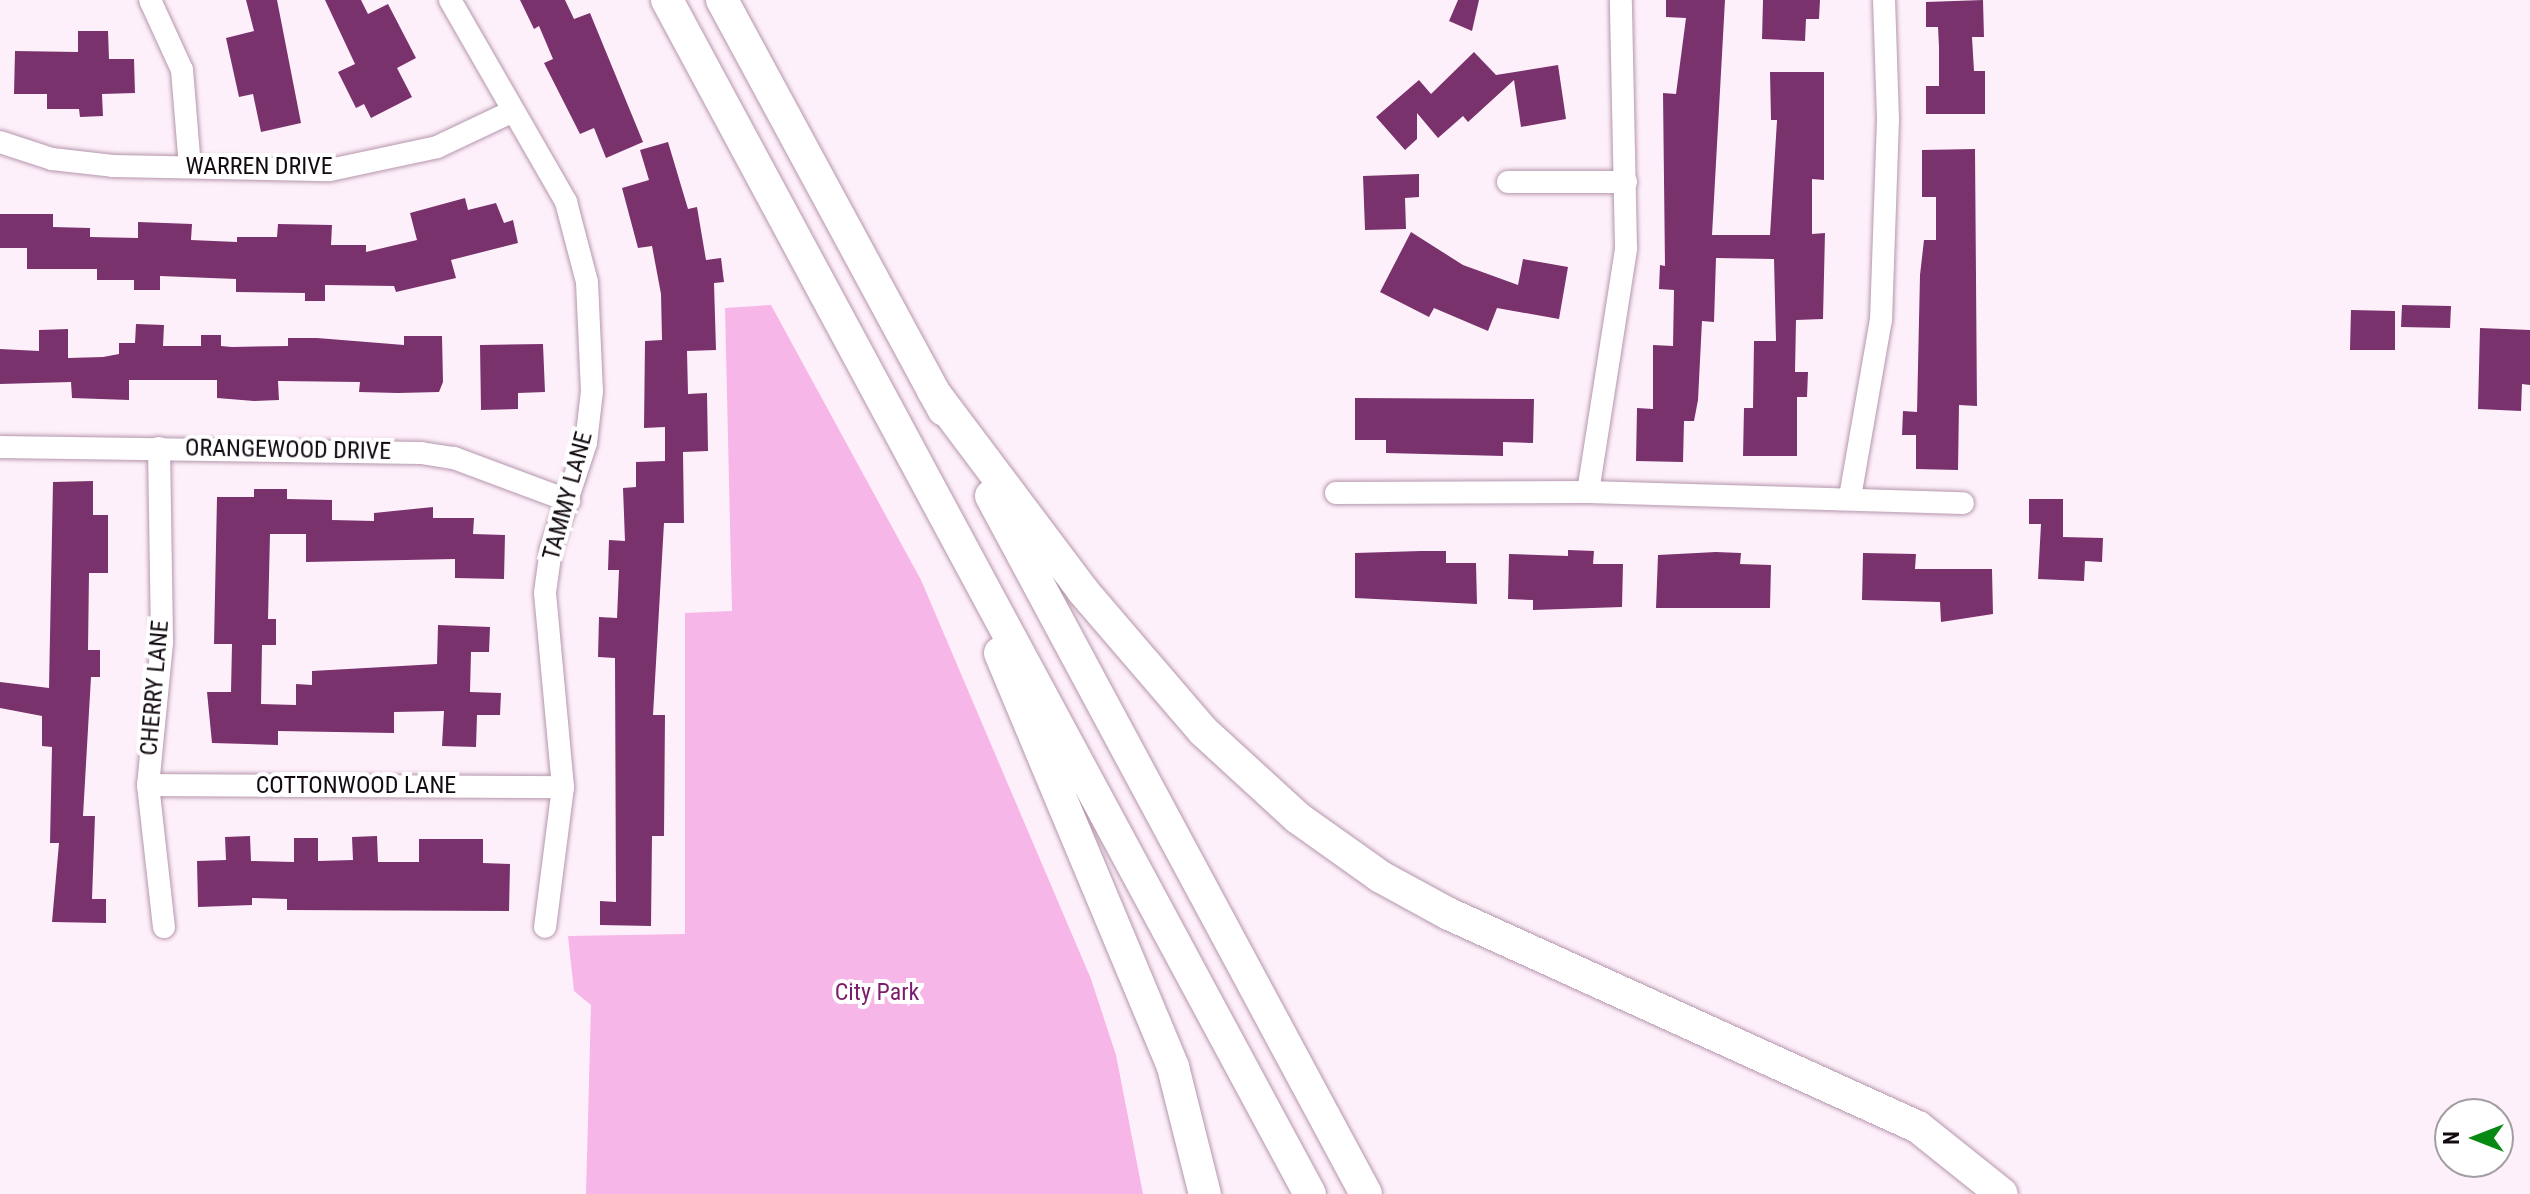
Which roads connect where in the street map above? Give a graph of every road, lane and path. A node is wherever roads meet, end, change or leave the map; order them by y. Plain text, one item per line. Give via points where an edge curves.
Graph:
1 (150, 0) edge
2 (450, 0) edge
3 (667, 0) edge
4 (722, 0) edge
5 (1621, 0) edge
6 (1884, 0) edge
7 (511, 112) junction
8 (0, 142) edge
9 (190, 167) junction
10 (1508, 182) dead end
11 (1626, 182) junction
12 (933, 391) junction
13 (0, 447) edge
14 (159, 448) junction
15 (1588, 492) junction
16 (1336, 493) dead end
17 (1850, 497) junction
18 (569, 501) junction
19 (1963, 503) dead end
20 (975, 574) junction
21 (148, 785) junction
22 (563, 787) junction
23 (164, 927) dead end
24 (545, 927) dead end
25 (1205, 1194) edge
26 (1310, 1194) edge
27 (1366, 1194) edge
28 (2002, 1194) edge

1 - 9 street via 182,70
2 - 7 street, TAMMY LANE
3 - 20 highway
4 - 12 highway
5 - 11 street
6 - 17 street via 1888,119 1881,320
7 - 9 street, WARREN DRIVE via 398,158 330,170
7 - 18 street, TAMMY LANE via 566,202 587,282 592,391 586,443
8 - 9 street, WARREN DRIVE via 52,159
10 - 11 street
11 - 15 street via 1620,305 1591,447
12 - 27 highway
12 - 28 highway via 1093,603 1203,731 1298,818 1381,877 1449,914 1918,1127
13 - 14 street, ORANGEWOOD DRIVE
14 - 18 street, ORANGEWOOD DRIVE via 421,453 454,458
14 - 21 street, CHERRY LANE via 162,643
15 - 16 street
15 - 17 street
17 - 19 street
18 - 22 street, TAMMY LANE via 545,593
20 - 25 highway via 1011,686 1173,1067
20 - 26 highway
21 - 22 street, COTTONWOOD LANE
21 - 23 street, CHERRY LANE
22 - 24 street, TAMMY LANE

